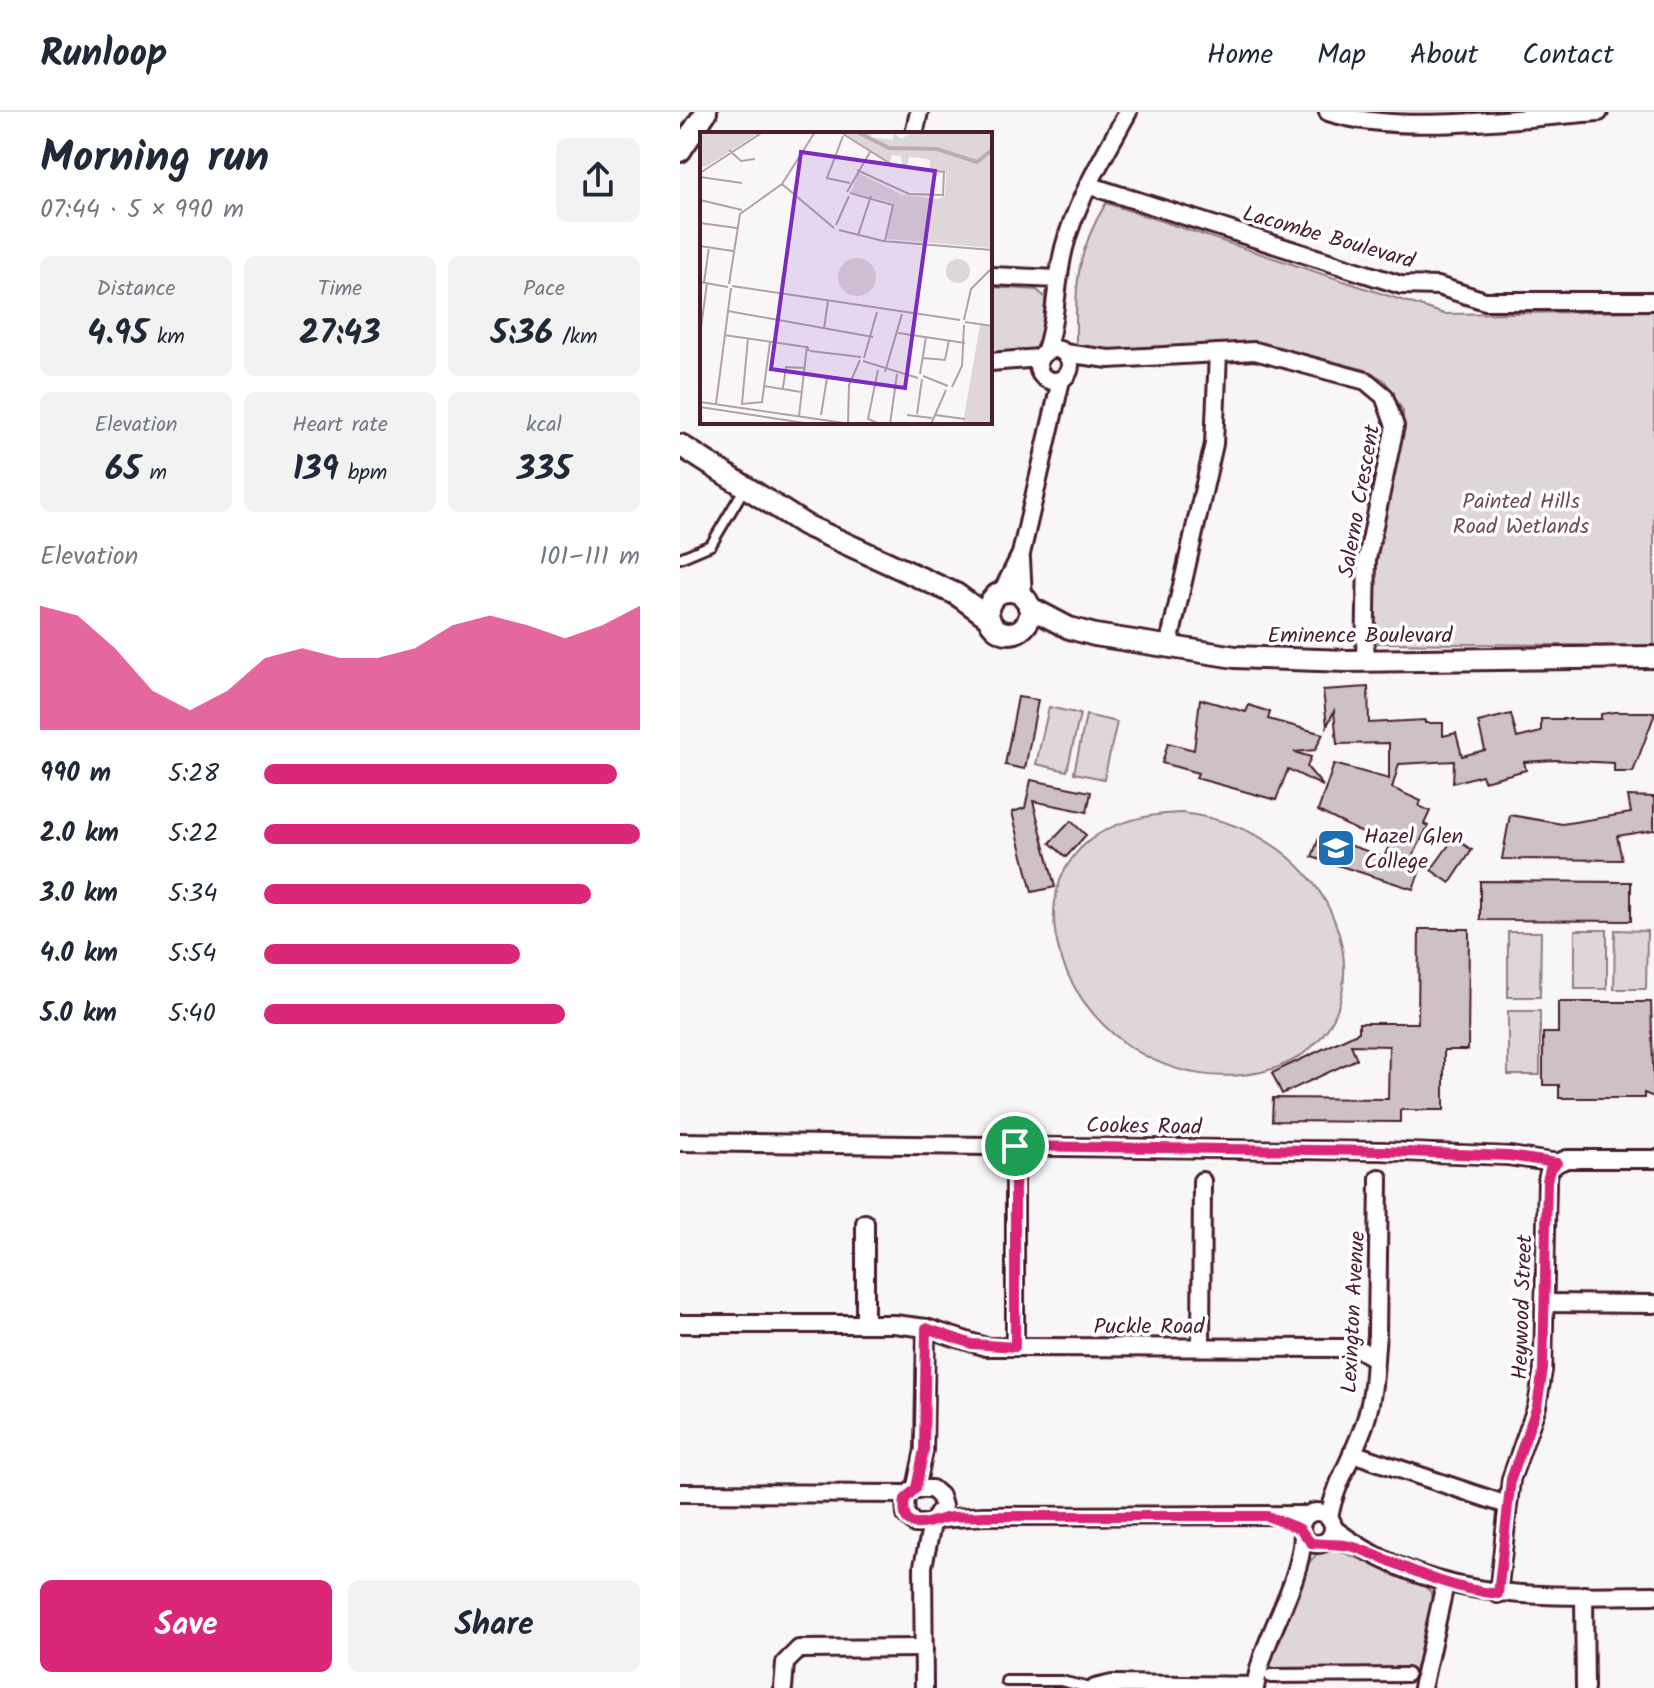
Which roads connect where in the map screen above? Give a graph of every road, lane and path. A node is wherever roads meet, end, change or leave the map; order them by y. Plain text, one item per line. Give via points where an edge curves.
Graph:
1 (706, 112) edge
2 (919, 112) edge
3 (1128, 112) edge
4 (1328, 112) edge
5 (1599, 112) edge
6 (914, 132) edge
7 (680, 151) edge
8 (1091, 186) junction
9 (992, 276) edge
10 (1058, 279) junction
11 (1654, 301) edge
12 (1218, 353) junction
13 (996, 362) edge
14 (1054, 365) junction
15 (680, 445) edge
16 (745, 487) junction
17 (1021, 554) junction
18 (680, 558) edge
19 (956, 594) junction
20 (998, 595) junction
21 (1026, 602) junction
22 (989, 618) junction
23 (1069, 628) junction
24 (1022, 629) junction
25 (1168, 648) junction
26 (1654, 657) edge
27 (1365, 661) junction
28 (680, 1142) edge
29 (1015, 1146) junction
30 (1654, 1159) edge
31 (1557, 1163) junction
32 (1379, 1178) dead end
33 (1202, 1181) dead end
34 (865, 1223) dead end
35 (1546, 1303) junction
36 (1654, 1304) edge
37 (680, 1324) edge
38 (865, 1324) junction
39 (926, 1328) junction
40 (1015, 1347) junction
41 (1201, 1347) junction
42 (1372, 1357) junction
43 (924, 1450) junction
44 (1352, 1453) junction
45 (680, 1493) edge
46 (939, 1496) junction
47 (910, 1504) junction
48 (1507, 1505) junction
49 (984, 1516) junction
50 (935, 1522) junction
51 (1316, 1528) junction
52 (923, 1566) junction
53 (1445, 1584) junction
54 (1498, 1594) junction
55 (1584, 1595) junction
56 (1654, 1595) edge
57 (924, 1648) junction
58 (1407, 1675) dead end
59 (1271, 1676) dead end
60 (1006, 1681) dead end
61 (1255, 1687) edge
62 (783, 1688) edge
63 (924, 1688) edge
64 (1092, 1688) edge
65 (1422, 1688) edge
66 (1585, 1688) edge

1 - 7 street
2 - 6 street
3 - 8 street
4 - 5 street via 1394,124
8 - 10 street via 1072,225
8 - 11 street, Lacombe Boulevard via 1401,285 1438,286 1485,301
9 - 10 street
10 - 14 street
12 - 14 street, Salerno Crescent
12 - 25 street via 1214,444
12 - 27 street, Salerno Crescent via 1270,354 1366,381 1390,404 1395,426 1367,559
13 - 14 street, Salerno Crescent
14 - 17 street via 1051,413
15 - 16 street
16 - 18 lane via 711,545
16 - 19 street via 835,541
17 - 20 street
17 - 21 street
19 - 20 street
19 - 22 street
20 - 21 street via 1013,592
20 - 22 street via 988,607
21 - 23 street, Eminence Boulevard
21 - 24 street via 1029,619
22 - 24 street via 1000,631
23 - 24 street, Eminence Boulevard
23 - 25 street, Eminence Boulevard
25 - 27 street, Eminence Boulevard
26 - 27 street, Eminence Boulevard
28 - 29 street, Cookes Road
29 - 31 street, Cookes Road via 1381,1151
29 - 40 street
30 - 31 street, Cookes Road
31 - 35 street, Heywood Street via 1547,1181
32 - 42 street, Lexington Avenue via 1377,1335
33 - 41 street
34 - 38 street
35 - 36 street
35 - 48 street, Heywood Street via 1541,1389
37 - 38 street, Puckle Road
38 - 39 street, Puckle Road
39 - 40 street, Puckle Road via 972,1344
39 - 43 street
40 - 41 street, Puckle Road
41 - 42 street, Puckle Road via 1359,1349
42 - 44 street, Lexington Avenue via 1372,1395
43 - 46 street
43 - 47 street
44 - 48 street
44 - 51 street, Lexington Avenue
45 - 47 street via 861,1495
46 - 47 street via 927,1487
46 - 49 street
46 - 50 street
47 - 50 street via 921,1526
47 - 52 street
48 - 54 street, Heywood Street
49 - 50 street
49 - 51 street via 1267,1516
50 - 52 street
51 - 53 street
51 - 61 street, Lexington Avenue via 1261,1657
52 - 57 street
53 - 54 street
53 - 65 street
54 - 55 street
55 - 56 street
55 - 66 street
57 - 62 street via 799,1649 785,1663
57 - 63 street
58 - 59 street
60 - 64 lane via 1061,1681
61 - 64 street

